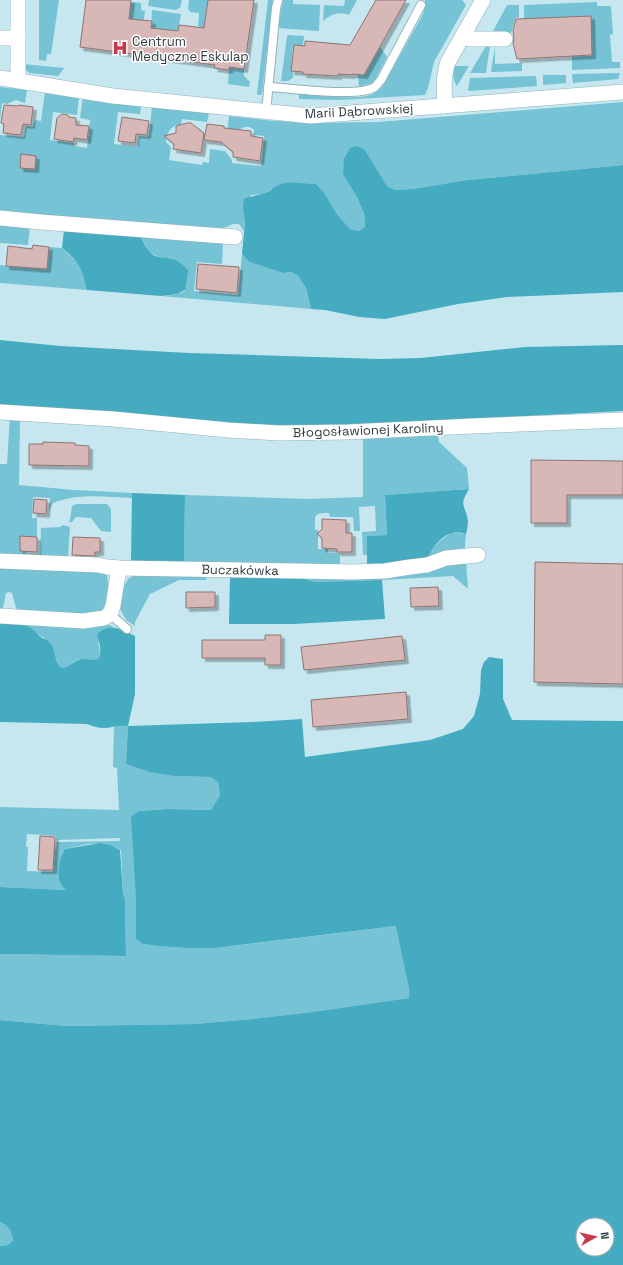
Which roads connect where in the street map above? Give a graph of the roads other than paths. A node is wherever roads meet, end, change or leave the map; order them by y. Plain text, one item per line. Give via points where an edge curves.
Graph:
1 (18, 0) edge
2 (278, 0) edge
3 (483, 0) edge
4 (422, 5) dead end
5 (464, 35) junction
6 (0, 38) edge
7 (18, 38) junction
8 (505, 39) dead end
9 (0, 78) edge
10 (18, 81) junction
11 (268, 87) junction
12 (623, 92) edge
13 (444, 106) junction
14 (266, 112) junction
15 (0, 218) edge
16 (235, 237) dead end
17 (0, 412) edge
18 (623, 420) edge
19 (478, 555) dead end
20 (0, 560) edge
21 (119, 568) junction
22 (110, 614) junction
23 (0, 616) edge
24 (127, 629) dead end

1 - 7 street
2 - 11 lane
3 - 5 street
4 - 11 lane via 381,80 375,86 349,93
5 - 8 street via 470,39
5 - 13 street via 445,70
6 - 7 street
7 - 10 street
9 - 10 street, Marii Dąbrowskiej
10 - 14 street, Marii Dąbrowskiej via 113,96
11 - 14 lane
12 - 13 street, Marii Dąbrowskiej
13 - 14 street, Marii Dąbrowskiej via 311,116
15 - 16 street
17 - 18 street, Błogosławionej Karoliny via 279,433
19 - 21 street, Buczakówka via 446,558 427,565 385,571
20 - 21 street, Buczakówka
21 - 22 street
22 - 23 street via 104,618 83,621
22 - 24 lane

